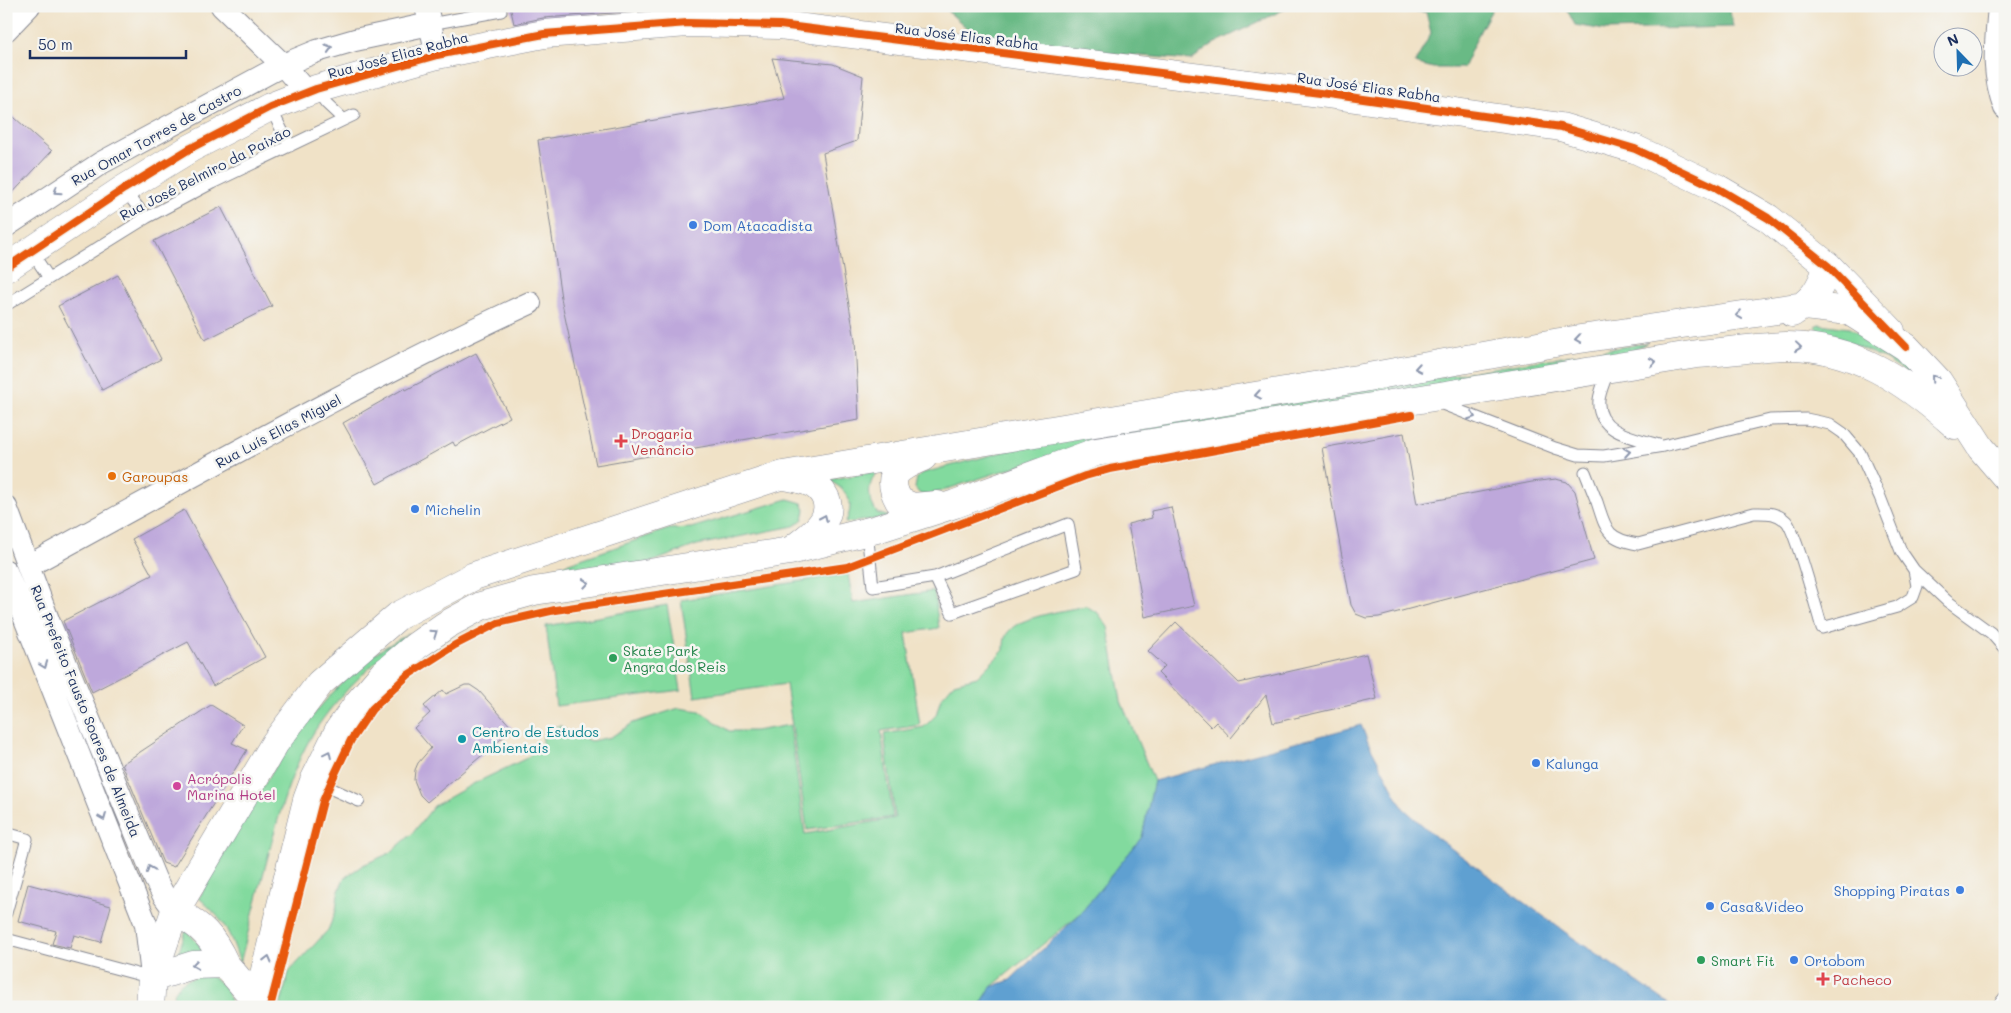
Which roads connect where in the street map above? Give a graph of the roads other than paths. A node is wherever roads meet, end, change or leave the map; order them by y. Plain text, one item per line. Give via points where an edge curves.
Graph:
1 (29, 6) edge
2 (222, 6) edge
3 (1999, 6) edge
4 (501, 11) dead end
5 (428, 15) edge
6 (6, 30) edge
7 (437, 55) junction
8 (283, 65) junction
9 (311, 91) junction
10 (270, 107) junction
11 (2005, 108) edge
12 (290, 146) junction
13 (124, 189) junction
14 (146, 218) junction
15 (6, 226) edge
16 (31, 251) junction
17 (1828, 266) junction
18 (6, 268) edge
19 (49, 278) junction
20 (530, 303) dead end
21 (6, 305) edge
22 (1804, 306) junction
23 (1906, 347) junction
24 (1697, 354) junction
25 (1608, 370) junction
26 (1427, 398) junction
27 (1663, 446) junction
28 (945, 448) junction
29 (1981, 448) junction
30 (1585, 472) dead end
31 (782, 476) junction
32 (2005, 476) edge
33 (955, 504) junction
34 (6, 507) edge
35 (867, 532) junction
36 (790, 551) junction
37 (28, 566) junction
38 (1914, 570) junction
39 (6, 571) edge
40 (935, 577) junction
41 (40, 629) junction
42 (2005, 649) edge
43 (314, 781) junction
44 (360, 801) dead end
45 (6, 833) edge
46 (175, 910) junction
47 (6, 913) edge
48 (6, 939) edge
49 (225, 964) junction
50 (152, 978) junction
51 (2005, 997) edge
52 (150, 1007) edge
53 (256, 1007) edge
54 (1997, 1007) edge

1 - 6 street
2 - 8 street
3 - 11 street via 1995,68 1997,87
4 - 5 lane
5 - 7 street
8 -> 5 street, Rua Omar Torres de Castro
7 - 9 main road, Rua José Elias Rabha
7 - 17 main road, Rua José Elias Rabha via 544,34 688,23 780,25 1328,94 1560,127 1635,149 1717,188 1768,218
8 - 9 street
8 -> 15 street, Rua Omar Torres de Castro via 102,163
9 - 10 main road, Rua José Elias Rabha
9 - 12 lane, Rua José Belmiro da Paixão via 349,117
10 - 12 lane
10 - 13 main road, Rua José Elias Rabha via 191,148
12 - 14 lane, Rua José Belmiro da Paixão
13 - 14 lane
13 - 16 main road, Rua José Elias Rabha
14 - 19 lane, Rua José Belmiro da Paixão
16 - 18 main road, Rua José Elias Rabha
16 - 19 lane
17 - 22 main road via 1819,288
17 - 23 main road, Rua José Elias Rabha
19 - 21 lane, Rua José Belmiro da Paixão
20 - 37 street, Rua Luís Elias Miguel via 448,340
22 - 23 main road via 1849,312
22 - 24 main road via 1752,337
22 -> 28 main road via 1560,342
29 -> 23 main road, Rua José Elias Rabha via 1938,381
25 -> 24 main road
24 -> 29 main road via 1786,346 1835,351 1875,366 1922,396
25 - 26 main road
25 - 27 lane via 1599,400 1606,423 1627,436
26 -> 27 lane via 1578,455 1604,456
26 - 33 main road via 1096,452
27 - 38 lane via 1770,420 1806,419 1830,424 1843,433 1860,453 1901,551
28 - 31 main road
28 - 33 main road via 901,466 893,477 893,491 899,501 913,507
29 - 32 main road, Rua José Elias Rabha
30 - 38 lane via 1604,526 1612,536 1625,542 1638,544 1754,513 1774,513 1788,523 1795,539 1822,628 1897,607 1913,597 1917,586
36 -> 31 main road via 821,525 827,514 828,502 822,490 812,483
31 - 46 main road via 474,576 398,616 320,682 275,743
33 - 35 main road
34 - 37 street, Rua Prefeito Fausto Soares de Almeida
35 - 36 main road
35 - 40 lane via 873,587
43 -> 36 main road via 340,730 383,674 446,625 481,606 534,591
37 - 41 street, Rua Prefeito Fausto Soares de Almeida
38 - 42 lane
39 - 41 street, Rua Prefeito Fausto Soares de Almeida
40 - 40 lane via 1015,545 1068,524 1076,569 952,612
46 -> 41 street, Rua Prefeito Fausto Soares de Almeida via 155,879
41 -> 50 street, Rua Prefeito Fausto Soares de Almeida via 146,924
43 - 44 lane
53 -> 43 main road
45 - 47 lane via 27,839
46 - 49 main road via 205,930
46 - 50 main road
48 - 50 lane
49 -> 50 main road via 193,965
49 - 53 main road via 249,992
50 - 52 main road
51 - 54 lane

